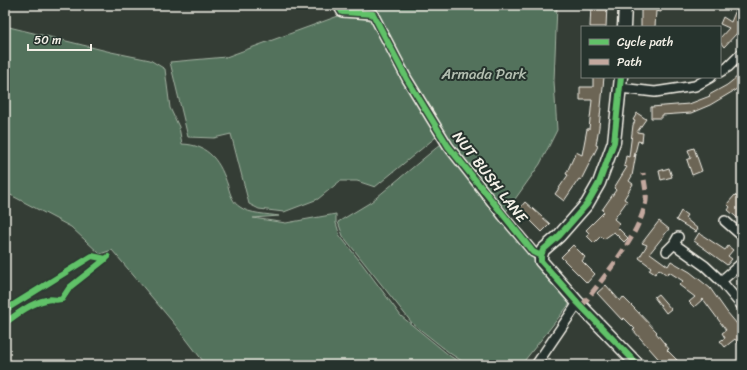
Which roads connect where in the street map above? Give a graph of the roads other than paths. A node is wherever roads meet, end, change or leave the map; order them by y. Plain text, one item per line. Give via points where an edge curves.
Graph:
1 (338, 5) edge
2 (625, 5) edge
3 (624, 26) edge
4 (742, 53) edge
5 (721, 71) edge
6 (709, 78) edge
7 (620, 82) edge
8 (725, 220) dead end
9 (742, 236) edge
10 (667, 251) dead end
11 (541, 256) junction
12 (742, 263) edge
13 (721, 281) junction
14 (578, 303) junction
15 (742, 306) edge
16 (536, 365) edge
17 (638, 365) edge

1 - 11 street, NUT BUSH LANE via 342,12 373,14 407,79 448,146 533,252
2 - 3 street
4 - 5 street
6 - 7 street via 695,86 655,92
7 - 11 street via 614,142 599,183 587,204 543,250
8 - 9 street
10 - 13 street via 676,241
11 - 14 street, NUT BUSH LANE via 541,261
12 - 13 street
13 - 15 street
14 - 16 street
14 - 17 street, NUT BUSH LANE

